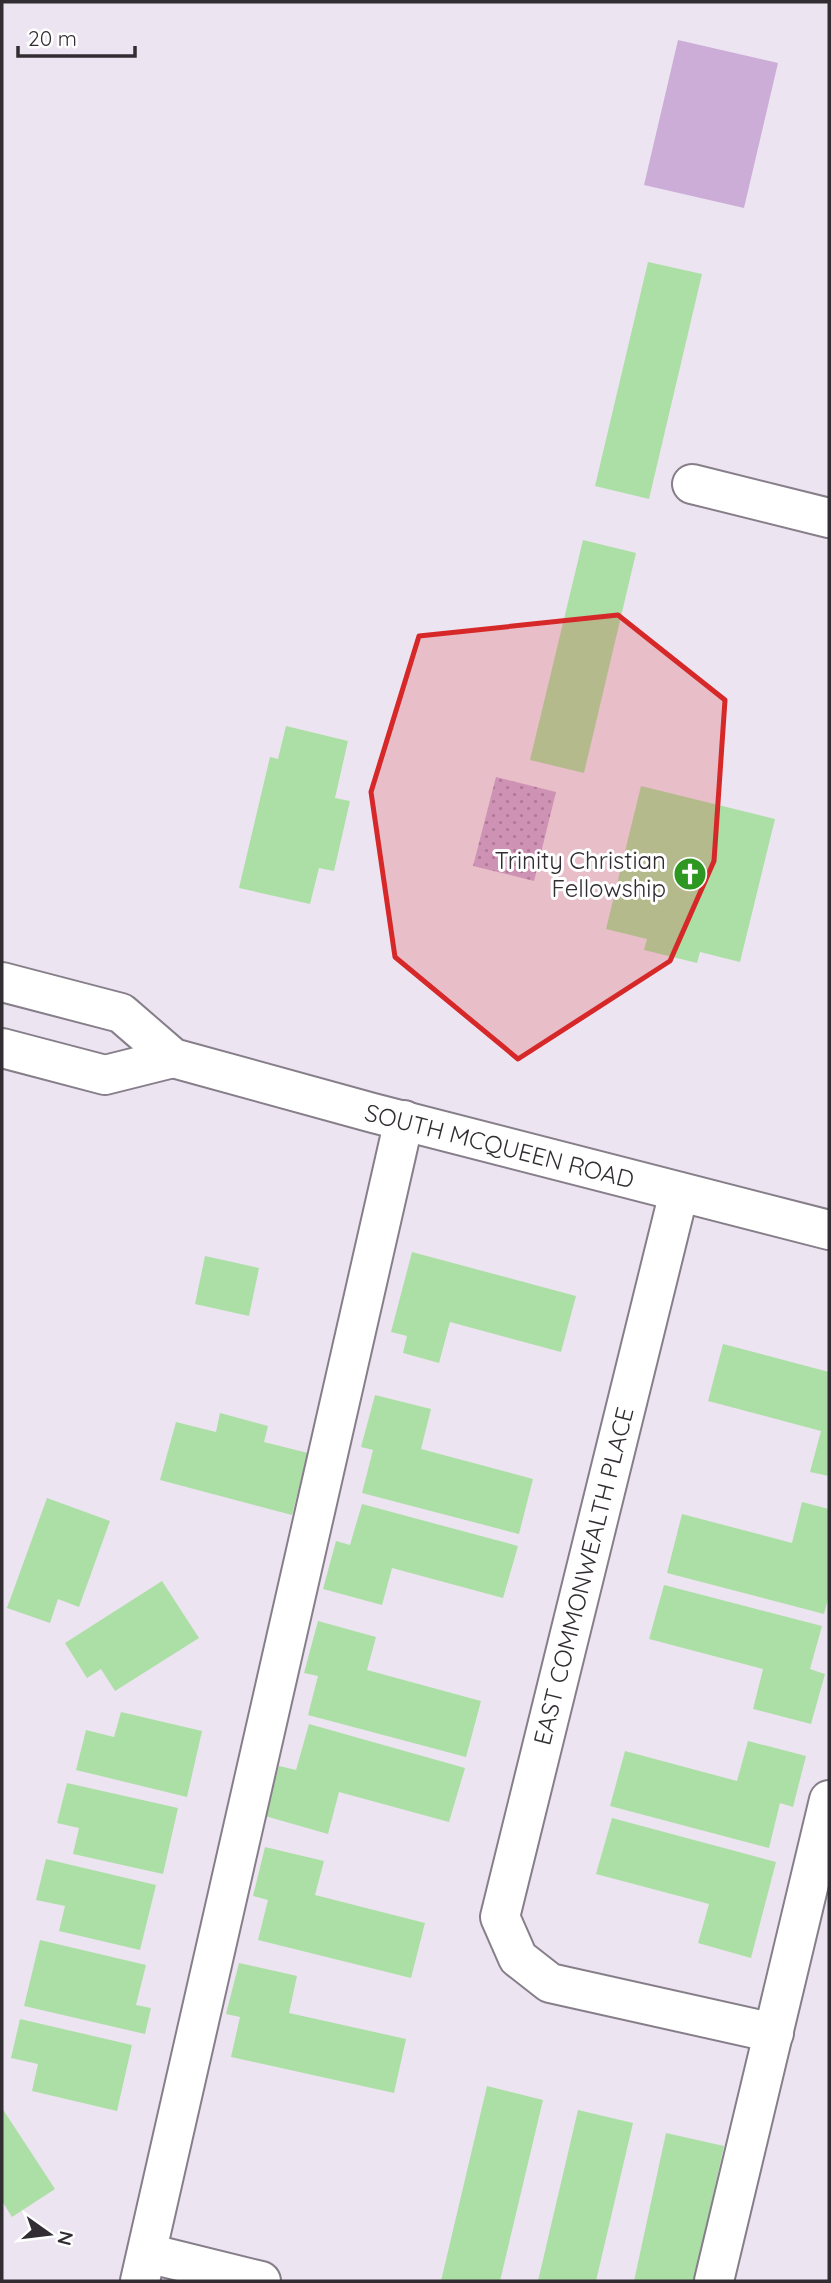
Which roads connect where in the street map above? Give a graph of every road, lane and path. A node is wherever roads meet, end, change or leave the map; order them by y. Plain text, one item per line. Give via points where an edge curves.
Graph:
1 (692, 484) dead end
2 (829, 518) edge
3 (2, 982) edge
4 (2, 1048) edge
5 (173, 1058) junction
6 (404, 1120) junction
7 (678, 1192) junction
8 (829, 1230) edge
9 (829, 1800) edge
10 (774, 2033) junction
11 (144, 2267) edge
12 (261, 2281) edge
13 (714, 2281) edge

1 - 2 main road
3 - 5 main road, SOUTH MCQUEEN ROAD via 121,1013
4 - 5 main road, SOUTH MCQUEEN ROAD via 105,1075
5 - 6 main road, SOUTH MCQUEEN ROAD
6 - 7 main road, SOUTH MCQUEEN ROAD
6 - 11 main road
7 - 8 main road, SOUTH MCQUEEN ROAD
7 - 10 main road, EAST COMMONWEALTH PLACE via 500,1917 518,1958 550,1983
9 - 10 main road
10 - 13 main road
11 - 12 main road

